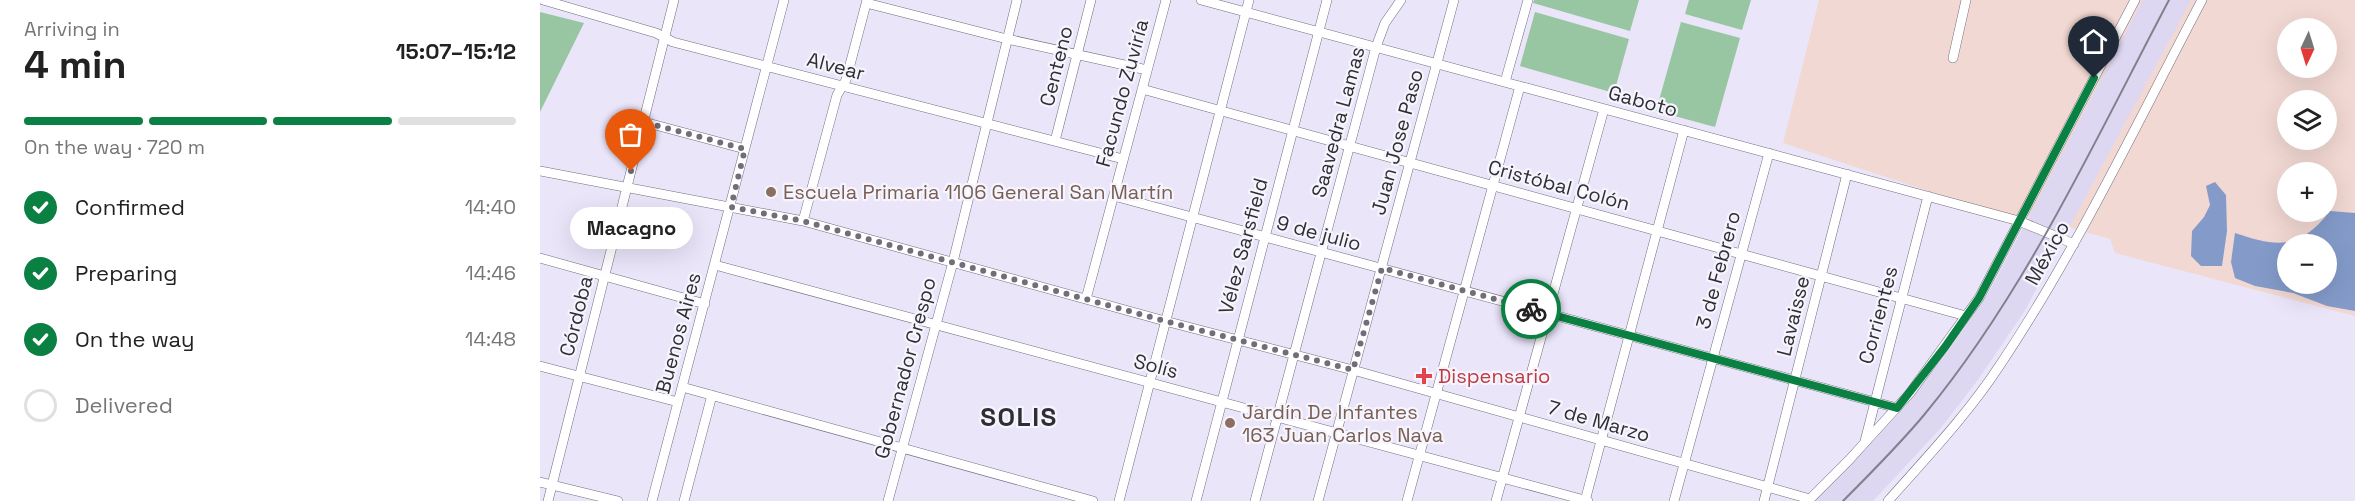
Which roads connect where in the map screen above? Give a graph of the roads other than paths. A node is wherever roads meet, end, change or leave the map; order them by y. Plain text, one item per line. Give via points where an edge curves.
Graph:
1 (543, 0) edge
2 (674, 0) edge
3 (784, 0) edge
4 (1017, 0) edge
5 (1091, 0) edge
6 (1166, 0) edge
7 (1201, 0) edge
8 (1249, 0) edge
9 (1327, 0) edge
10 (1401, 0) edge
11 (1454, 0) edge
12 (1528, 0) edge
13 (1966, 0) edge
14 (2135, 0) edge
15 (2202, 0) edge
16 (867, 2) edge
17 (1246, 13) junction
18 (1318, 32) junction
19 (664, 38) junction
20 (1007, 39) junction
21 (1376, 47) junction
22 (1077, 55) junction
23 (1953, 58) dead end
24 (1436, 63) junction
25 (766, 66) junction
26 (1147, 70) junction
27 (1505, 82) junction
28 (1520, 86) junction
29 (842, 87) junction
30 (1142, 89) junction
31 (1604, 109) junction
32 (1220, 111) junction
33 (644, 122) junction
34 (987, 122) junction
35 (1684, 130) junction
36 (1293, 131) junction
37 (1055, 141) junction
38 (1349, 146) junction
39 (745, 149) junction
40 (1769, 153) junction
41 (1122, 159) junction
42 (1409, 163) junction
43 (540, 171) edge
44 (1847, 174) junction
45 (1493, 186) junction
46 (627, 189) junction
47 (1114, 196) junction
48 (1928, 196) junction
49 (731, 207) junction
50 (1576, 209) junction
51 (1192, 217) junction
52 (2019, 220) junction
53 (803, 221) junction
54 (1657, 231) junction
55 (1264, 237) junction
56 (2074, 244) junction
57 (1322, 252) junction
58 (1741, 254) junction
59 (540, 258) edge
60 (952, 262) junction
61 (715, 265) junction
62 (1382, 268) junction
63 (605, 276) junction
64 (1821, 276) junction
65 (1465, 292) junction
66 (1901, 298) junction
67 (1086, 299) junction
68 (705, 304) junction
69 (1547, 313) junction
70 (1966, 316) junction
71 (1165, 321) junction
72 (935, 324) junction
73 (1629, 335) junction
74 (1236, 340) junction
75 (1294, 355) junction
76 (1713, 358) junction
77 (540, 366) edge
78 (1353, 370) junction
79 (579, 376) junction
80 (1795, 380) junction
81 (1150, 382) junction
82 (682, 387) junction
83 (1437, 394) junction
84 (712, 395) junction
85 (678, 402) junction
86 (1221, 402) junction
87 (1874, 402) junction
88 (1897, 408) junction
89 (1278, 417) junction
90 (1519, 417) junction
91 (1336, 433) junction
92 (1601, 440) junction
93 (1864, 444) junction
94 (902, 448) junction
95 (1420, 456) junction
96 (1685, 464) junction
97 (1502, 478) junction
98 (540, 482) edge
99 (552, 485) junction
100 (1768, 487) junction
101 (1809, 500) edge
102 (548, 501) edge
103 (618, 501) edge
104 (652, 501) edge
105 (684, 501) edge
106 (888, 501) edge
107 (1093, 501) edge
108 (1119, 501) edge
109 (1196, 501) edge
110 (1255, 501) edge
111 (1318, 501) edge
112 (1407, 501) edge
113 (1496, 501) edge
114 (1586, 501) edge
115 (1674, 501) edge
116 (1764, 501) edge
117 (1888, 501) edge

1 - 19 street, Alvear
2 - 19 street, Córdoba
3 - 25 street, Buenos Aires
4 - 20 street, Gobernador Crespo
5 - 22 street, Centeno
6 - 26 street, Facundo Zuviría
7 - 17 street, Gaboto
8 - 17 street
9 - 18 street, Vélez Sarsfield
10 - 21 street, Saavedra Lamas via 1385,23
11 - 24 street, Juan Jose Paso
12 - 27 street
13 - 23 street
14 - 52 street
15 - 56 street, México
16 - 20 street
16 - 29 street
17 - 18 street, Gaboto
17 - 32 street
18 - 21 street, Gaboto
18 - 36 street, Vélez Sarsfield
19 - 25 street, Alvear
19 - 33 street, Córdoba
20 - 22 street
20 - 34 street, Gobernador Crespo
21 - 24 street, Gaboto
21 - 38 street, Saavedra Lamas
22 - 26 street
22 - 37 street, Centeno
24 - 27 street, Gaboto
24 - 42 street, Juan Jose Paso
25 - 29 street, Alvear
25 - 39 street, Buenos Aires
26 - 30 street, Facundo Zuviría
27 - 28 street, Gaboto
28 - 31 street, Gaboto
28 - 45 street
29 - 34 street, Alvear
29 - 53 street
30 - 32 street, Cristóbal Colón
30 - 41 street, Facundo Zuviría
31 - 35 street, Gaboto
31 - 50 street
32 - 36 street, Cristóbal Colón
32 - 51 street
33 - 39 street
33 - 46 street, Córdoba
34 - 37 street, Alvear
34 - 60 street, Gobernador Crespo
35 - 40 street, Gaboto
35 - 54 street
36 - 38 street, Cristóbal Colón
36 - 55 street, Vélez Sarsfield
37 - 41 street, Alvear
38 - 42 street, Cristóbal Colón
38 - 57 street, Saavedra Lamas
39 - 49 street, Buenos Aires
40 - 44 street, Gaboto
40 - 58 street, 3 de Febrero
41 - 47 street, Facundo Zuviría
42 - 45 street, Cristóbal Colón
42 - 62 street, Juan Jose Paso
43 - 46 street, 7 de Marzo
44 - 48 street, Gaboto
44 - 64 street, Lavaisse
45 - 50 street, Cristóbal Colón
45 - 65 street
46 - 49 street, 7 de Marzo
46 - 63 street, Córdoba
47 - 51 street, 9 de julio
47 - 67 street, Facundo Zuviría
48 - 52 street, Gaboto
48 - 66 street, Corrientes
49 - 53 street, 7 de Marzo
49 - 61 street, Buenos Aires
50 - 54 street, Cristóbal Colón
50 - 69 street
51 - 55 street, 9 de julio
51 - 71 street
52 - 56 street, Gaboto
52 - 70 street
53 - 60 street, 7 de Marzo
54 - 58 street, Cristóbal Colón
54 - 73 street
55 - 57 street, 9 de julio
55 - 74 street, Vélez Sarsfield
56 - 117 street, México via 1999,367
57 - 62 street, 9 de julio
57 - 75 street, Saavedra Lamas
58 - 64 street, Cristóbal Colón
58 - 76 street, 3 de Febrero
59 - 63 street
60 - 67 street, 7 de Marzo
60 - 72 street, Gobernador Crespo
61 - 68 street, Buenos Aires
61 - 72 street, Solís
62 - 65 street, 9 de julio
62 - 78 street, Juan Jose Paso
63 - 68 street
63 - 79 street, Córdoba
64 - 66 street, Cristóbal Colón
64 - 80 street, Lavaisse
65 - 69 street, 9 de julio
65 - 83 street
66 - 70 street, Cristóbal Colón
66 - 87 street, Corrientes
67 - 71 street, 7 de Marzo
68 - 82 street, Buenos Aires
69 - 73 street, 9 de julio
69 - 90 street
70 - 88 street
71 - 74 street, 7 de Marzo
71 - 81 street
72 - 81 street, Solís
72 - 94 street, Gobernador Crespo
73 - 76 street, 9 de julio
73 - 92 street
74 - 75 street, 7 de Marzo
74 - 86 street, Vélez Sarsfield
75 - 78 street, 7 de Marzo
75 - 89 street, Saavedra Lamas
76 - 80 street, 9 de julio
76 - 96 street, 3 de Febrero
77 - 79 street
78 - 83 street, 7 de Marzo
78 - 91 street, Juan Jose Paso
79 - 85 street
79 - 99 street, Córdoba
80 - 87 street, 9 de julio
80 - 100 street, Lavaisse
81 - 86 street, Solís
81 - 108 street
82 - 84 street
82 - 85 street, Buenos Aires
83 - 90 street, 7 de Marzo
83 - 95 street
84 - 94 street
84 - 105 street
85 - 104 street, Buenos Aires
86 - 89 street, Solís
86 - 109 street, Vélez Sarsfield
87 - 88 street, 9 de julio
87 - 93 street, Corrientes
88 - 93 street
89 - 91 street, Solís
89 - 110 street, Saavedra Lamas
90 - 92 street, 7 de Marzo
90 - 97 street
91 - 95 street, Solís
91 - 111 street, Juan Jose Paso
92 - 96 street, 7 de Marzo
92 - 114 street
93 - 101 street
94 - 106 street, Gobernador Crespo
94 - 107 street
95 - 97 street, Solís
95 - 112 street
96 - 100 street, 7 de Marzo
96 - 115 street, 3 de Febrero
97 - 113 street
97 - 114 street, Solís
98 - 99 street
99 - 102 street, Córdoba
99 - 103 street
100 - 101 street, 7 de Marzo
100 - 116 street, Lavaisse

